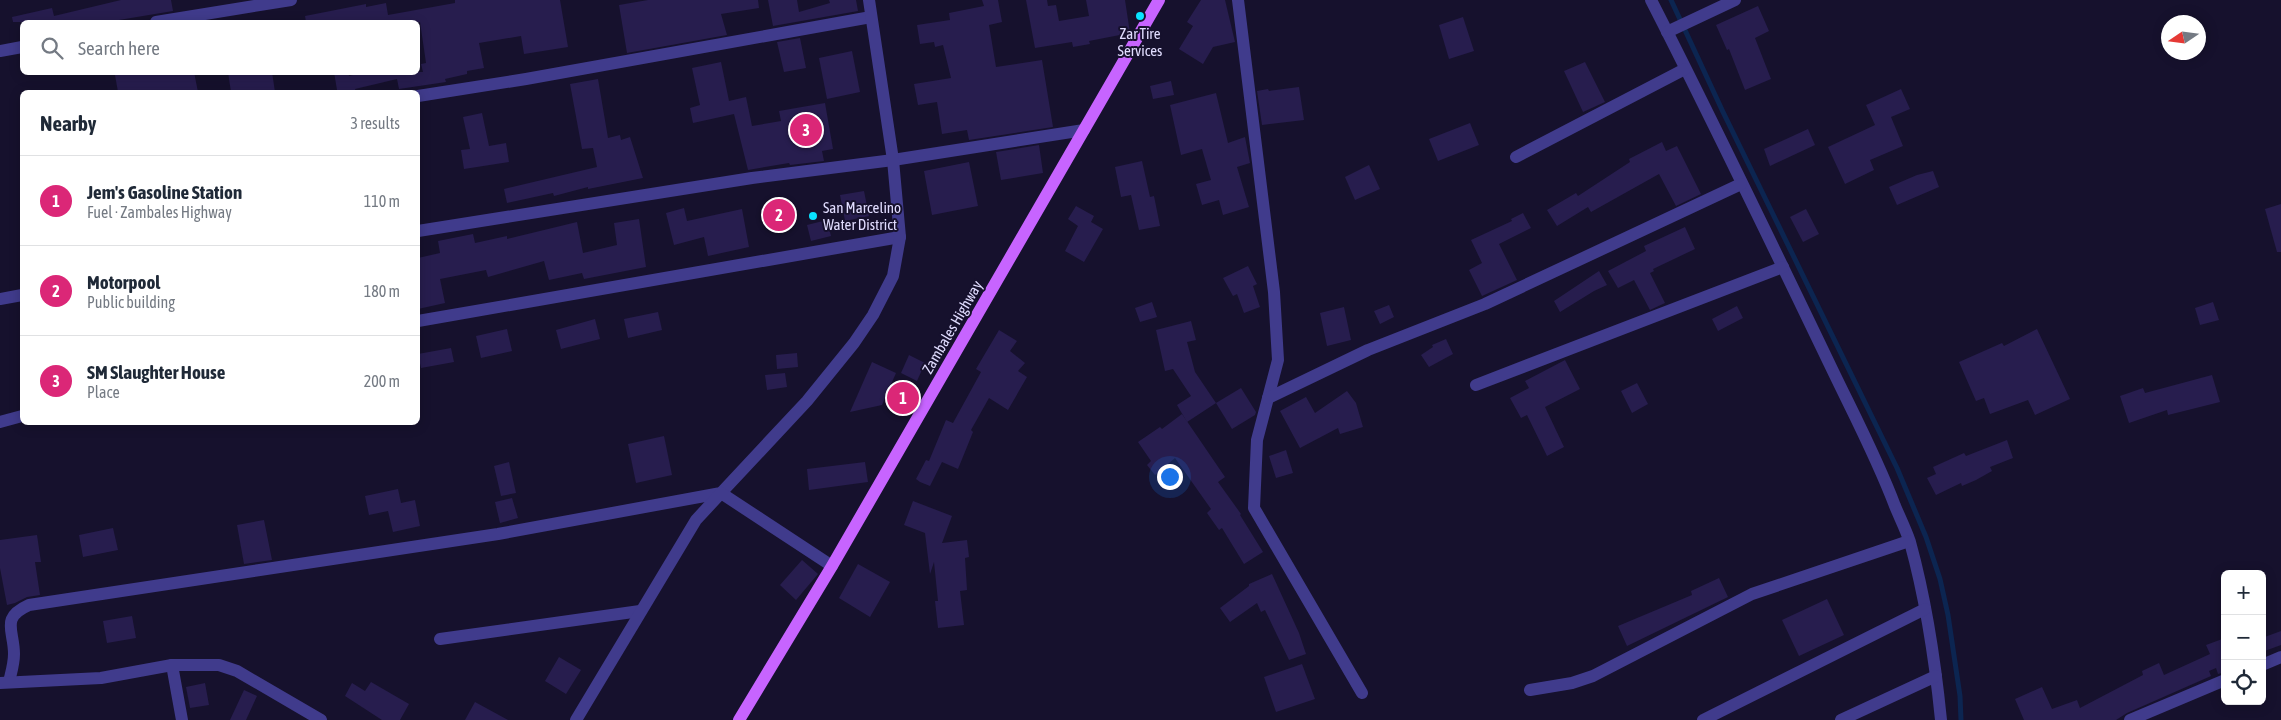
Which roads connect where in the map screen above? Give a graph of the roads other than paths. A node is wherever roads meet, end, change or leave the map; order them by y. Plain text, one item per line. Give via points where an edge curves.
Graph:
1 (291, 0) edge
2 (869, 0) edge
3 (1159, 0) edge
4 (1238, 0) edge
5 (1651, 0) edge
6 (1735, 0) edge
7 (871, 17) junction
8 (168, 20) edge
9 (1672, 29) junction
10 (20, 47) edge
11 (0, 51) edge
12 (1685, 69) junction
13 (420, 96) edge
14 (1084, 130) junction
15 (1516, 157) dead end
16 (893, 160) junction
17 (1741, 184) junction
18 (420, 231) edge
19 (900, 237) junction
20 (1783, 267) junction
21 (20, 295) edge
22 (0, 299) edge
23 (420, 321) edge
24 (1476, 386) dead end
25 (1268, 398) junction
26 (20, 417) edge
27 (0, 422) edge
28 (721, 493) junction
29 (1909, 541) junction
30 (832, 566) junction
31 (1925, 609) junction
32 (640, 611) junction
33 (440, 639) dead end
34 (2281, 657) edge
35 (2266, 663) edge
36 (172, 665) junction
37 (1936, 676) junction
38 (2221, 682) edge
39 (5, 683) edge
40 (1530, 690) dead end
41 (1362, 693) dead end
42 (182, 720) edge
43 (322, 720) edge
44 (576, 720) edge
45 (739, 720) edge
46 (1703, 720) edge
47 (1841, 720) edge
48 (1941, 720) edge
49 (2130, 720) edge

1 - 8 street
2 - 7 street
3 - 14 main road, Zambales Highway
4 - 25 street via 1274,292 1278,360
5 - 9 street
6 - 9 street
7 - 13 street
7 - 16 street
9 - 12 street
10 - 11 street
12 - 15 street
12 - 17 street
14 - 16 street
14 - 30 main road, Zambales Highway
16 - 18 street via 752,178
16 - 19 street
17 - 20 street
17 - 25 street via 1485,304 1368,350
19 - 23 street
19 - 28 street via 894,276 873,316 807,401
20 - 24 street
20 - 29 street via 1871,446
21 - 22 street
25 - 41 street via 1257,440 1254,508
26 - 27 street
28 - 30 street
28 - 32 street via 696,520
28 - 39 street via 498,534 29,606 19,610 9,621 14,653
29 - 31 street
29 - 40 street via 1752,594 1593,676
30 - 45 main road, Zambales Highway
31 - 37 street
31 - 46 street
32 - 33 street
32 - 44 street
34 - 35 street
36 - 39 street via 101,678
36 - 42 street
36 - 43 street via 219,665 236,670
37 - 47 street
37 - 48 street
38 - 49 street

